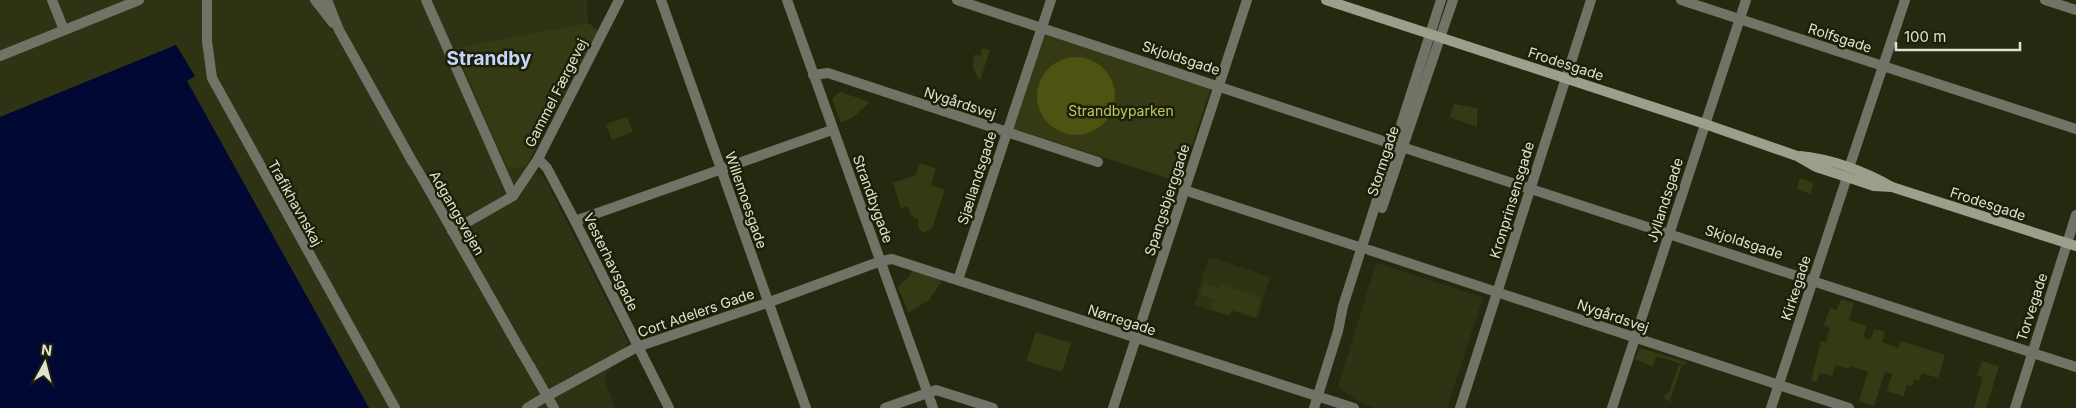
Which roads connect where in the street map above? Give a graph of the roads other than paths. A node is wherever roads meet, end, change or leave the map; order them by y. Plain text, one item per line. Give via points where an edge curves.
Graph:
1 (52, 0) edge
2 (139, 0) edge
3 (207, 0) edge
4 (315, 0) edge
5 (327, 0) edge
6 (426, 0) edge
7 (619, 0) edge
8 (661, 0) edge
9 (787, 0) edge
10 (957, 0) edge
11 (1050, 0) edge
12 (1247, 0) edge
13 (1326, 0) edge
14 (1441, 0) edge
15 (1453, 0) edge
16 (1591, 0) edge
17 (1681, 0) edge
18 (1746, 0) edge
19 (1905, 0) edge
20 (2045, 0) edge
21 (2076, 10) edge
22 (1740, 19) junction
23 (1041, 28) junction
24 (64, 30) junction
25 (339, 30) junction
26 (1436, 36) junction
27 (0, 56) edge
28 (1882, 66) junction
29 (813, 75) junction
30 (1566, 79) junction
31 (1219, 85) junction
32 (1705, 124) junction
33 (2076, 129) edge
34 (832, 130) junction
35 (1006, 133) junction
36 (1398, 146) junction
37 (538, 159) junction
38 (1098, 162) dead end
39 (720, 169) junction
40 (1848, 173) junction
41 (1530, 187) junction
42 (1184, 190) junction
43 (513, 196) junction
44 (2076, 215) edge
45 (575, 221) junction
46 (452, 231) junction
47 (1669, 232) junction
48 (2071, 245) edge
49 (1365, 249) junction
50 (881, 261) junction
51 (958, 280) junction
52 (1813, 280) junction
53 (1498, 292) junction
54 (767, 303) junction
55 (1135, 339) junction
56 (1635, 339) junction
57 (637, 347) junction
58 (2032, 353) junction
59 (2076, 367) edge
60 (1779, 385) junction
61 (927, 392) junction
62 (547, 396) junction
63 (1318, 396) junction
64 (395, 408) edge
65 (527, 408) edge
66 (554, 408) edge
67 (669, 408) edge
68 (806, 408) edge
69 (885, 408) edge
70 (933, 408) edge
71 (993, 408) edge
72 (1113, 408) edge
73 (1314, 408) edge
74 (1354, 408) edge
75 (1460, 408) edge
76 (1612, 408) edge
77 (1771, 408) edge
78 (1849, 408) edge
79 (2014, 408) edge

1 - 24 street
2 - 24 street
3 - 64 street, Trafikhavnskaj via 207,41 212,78
4 - 25 street, Adgangsvejen
5 - 25 street, Adgangsvejen
6 - 43 street
7 - 37 street, Gammel Færgevej
8 - 39 street, Willemoesgade
9 - 29 street, Strandbygade
10 - 23 street, Skjoldsgade
11 - 23 street, Sjællandsgade
12 - 31 street, Spangsbjerggade
13 - 26 main road, Frodesgade
14 - 26 street, Stormgade
15 - 26 street, Stormgade
16 - 30 street, Kronprinsensgade
17 - 22 street, Rolfsgade
18 - 22 street, Jyllandsgade
19 - 28 street, Kirkegade
20 - 21 street
22 - 28 street, Rolfsgade
22 - 32 street, Jyllandsgade
23 - 31 street, Skjoldsgade
23 - 35 street, Sjællandsgade
24 - 27 street
25 - 46 street, Adgangsvejen
26 - 30 main road, Frodesgade
26 - 36 street, Stormgade
28 - 33 street, Rolfsgade
28 - 40 street, Kirkegade
29 - 34 street, Strandbygade
29 - 35 street, Nygårdsvej via 828,74
30 - 32 main road, Frodesgade
30 - 41 street, Kronprinsensgade
31 - 36 street, Skjoldsgade
31 - 42 street, Spangsbjerggade
32 - 40 main road, Frodesgade via 1797,156 1816,166
32 - 47 street, Jyllandsgade
34 - 39 street
34 - 50 street, Strandbygade
35 - 38 street, Nygårdsvej
35 - 51 street, Sjællandsgade
36 - 41 street, Skjoldsgade
36 - 49 street, Stormgade
37 - 43 street, Gammel Færgevej
37 - 45 street, Vesterhavsgade via 547,168
39 - 45 street
39 - 54 street, Willemoesgade
40 - 48 main road, Frodesgade via 1874,186 1892,187
40 - 52 street, Kirkegade
41 - 47 street, Skjoldsgade
41 - 53 street, Kronprinsensgade
42 - 49 street, Nygårdsvej
42 - 55 street, Spangsbjerggade
43 - 46 street
44 - 48 street, Torvegade
45 - 57 street, Vesterhavsgade
46 - 62 street, Adgangsvejen
47 - 52 street, Skjoldsgade
47 - 56 street, Jyllandsgade
48 - 58 street, Torvegade
49 - 53 street, Nygårdsvej
49 - 63 street, Stormgade via 1343,306
50 - 51 street, Nørregade via 907,262
50 - 54 street, Cort Adelers Gade
50 - 61 street, Strandbygade
51 - 55 street, Nørregade
52 - 58 street, Skjoldsgade
52 - 60 street, Kirkegade
53 - 56 street, Nygårdsvej
53 - 75 street, Kronprinsensgade
54 - 57 street, Cort Adelers Gade
54 - 68 street, Willemoesgade
55 - 63 street, Nørregade
55 - 72 street, Spangsbjerggade
56 - 60 street, Nygårdsvej
56 - 76 street, Jyllandsgade
57 - 62 street, Cort Adelers Gade
57 - 67 street, Vesterhavsgade
58 - 59 street, Skjoldsgade
58 - 79 street, Torvegade
60 - 77 street, Kirkegade
60 - 78 street, Nygårdsvej
61 - 69 street
61 - 70 street, Strandbygade
61 - 71 street via 943,392
62 - 65 street, Cort Adelers Gade
62 - 66 street, Adgangsvejen
63 - 73 street, Stormgade
63 - 74 street, Nørregade

